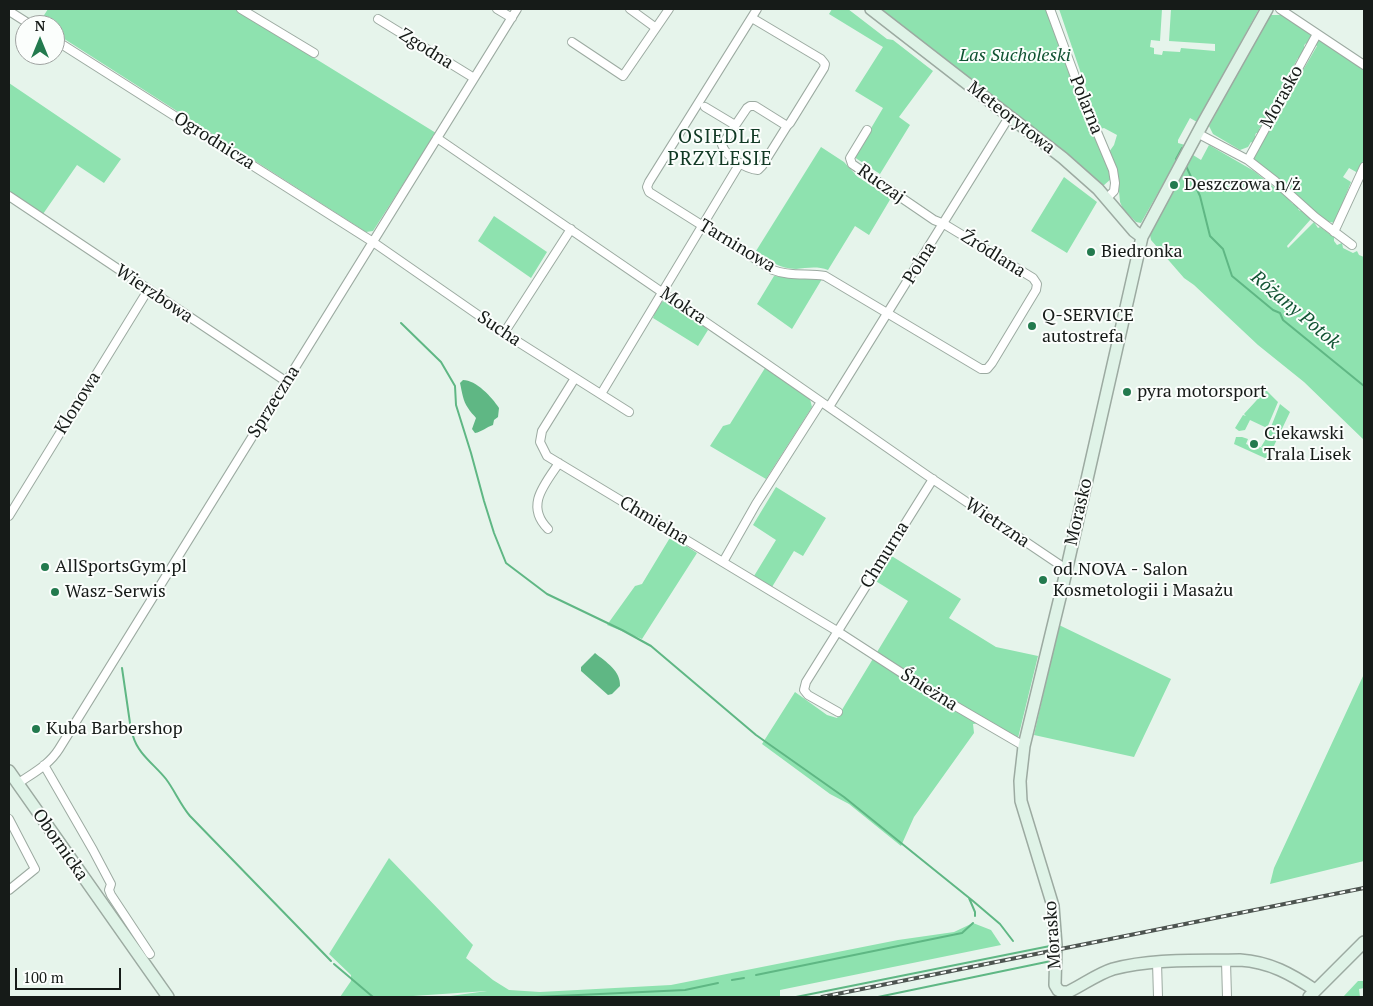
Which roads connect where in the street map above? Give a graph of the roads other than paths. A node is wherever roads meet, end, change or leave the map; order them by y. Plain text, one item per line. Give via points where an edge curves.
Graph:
1 (242, 9) edge
2 (497, 9) edge
3 (517, 9) edge
4 (630, 9) edge
5 (669, 9) edge
6 (757, 9) edge
7 (871, 9) edge
8 (1050, 9) edge
9 (1267, 9) edge
10 (1280, 9) edge
11 (512, 18) junction
12 (752, 18) junction
13 (378, 19) dead end
14 (656, 28) junction
15 (1317, 34) junction
16 (572, 42) dead end
17 (65, 46) edge
18 (314, 53) dead end
19 (1364, 65) edge
20 (474, 78) junction
21 (705, 107) dead end
22 (1009, 117) junction
23 (735, 125) junction
24 (787, 126) junction
25 (867, 130) dead end
26 (1197, 133) junction
27 (437, 138) junction
28 (1248, 160) junction
29 (740, 163) junction
30 (1364, 167) edge
31 (9, 196) edge
32 (1106, 199) junction
33 (944, 224) junction
34 (702, 225) junction
35 (571, 229) junction
36 (1334, 232) junction
37 (1142, 237) junction
38 (373, 242) junction
39 (1352, 245) dead end
40 (148, 290) junction
41 (662, 292) junction
42 (888, 313) junction
43 (504, 333) junction
44 (575, 378) junction
45 (287, 382) junction
46 (601, 394) junction
47 (820, 402) junction
48 (829, 408) junction
49 (629, 412) dead end
50 (558, 463) junction
51 (930, 478) junction
52 (9, 516) edge
53 (548, 529) dead end
54 (723, 562) junction
55 (1066, 569) junction
56 (837, 631) junction
57 (838, 712) dead end
58 (1024, 746) junction
59 (44, 765) junction
60 (9, 771) edge
61 (18, 784) junction
62 (9, 818) edge
63 (9, 890) edge
64 (1364, 942) edge
65 (150, 954) dead end
66 (1226, 960) junction
67 (1157, 962) junction
68 (1055, 993) edge
69 (1312, 994) edge
70 (168, 997) edge
71 (1158, 997) edge
72 (1226, 997) edge

1 - 18 street
2 - 11 street
3 - 11 street, Sprzeczna
4 - 14 street
5 - 14 street
6 - 12 street
7 - 22 street, Meteorytowa
8 - 32 street, Polarna via 1113,170 1116,183 1114,191
9 - 26 street, Morasko
10 - 15 street
11 - 20 street, Sprzeczna
12 - 24 street via 822,59 825,64
12 - 34 street, Tarninowa via 648,187 649,192
13 - 20 street, Zgodna
14 - 16 street via 622,76
15 - 19 street
15 - 28 street, Morasko
17 - 38 street, Ogrodnicza
20 - 27 street, Sprzeczna
21 - 23 street
22 - 32 street, Meteorytowa via 1063,158
22 - 33 street, Polna
23 - 24 street via 750,106 755,106
23 - 29 street via 722,145
24 - 29 street via 758,170
25 - 33 street, Ruczaj via 850,158 852,164 896,196
26 - 28 street
26 - 37 street, Morasko
27 - 35 street, Mokra
27 - 38 street, Sprzeczna
28 - 36 street
29 - 34 street
30 - 36 street
31 - 40 street, Wierzbowa
32 - 37 street, Meteorytowa
33 - 42 street, Polna
33 - 42 street, Źródlana via 1033,278 1037,284 992,363 981,369
34 - 41 street
34 - 42 street, Tarninowa via 773,270 783,274 826,276
35 - 41 street, Mokra
35 - 43 street
36 - 39 street
37 - 55 street, Morasko
38 - 43 street, Sucha
38 - 45 street, Sprzeczna
40 - 45 street, Wierzbowa
40 - 52 street, Klonowa
41 - 46 street
41 - 47 street, Mokra
42 - 48 street, Polna
43 - 44 street, Sucha
44 - 46 street, Sucha
44 - 50 street, Chmielna via 542,430 540,442 546,456
45 - 59 street, Sprzeczna via 59,749
46 - 49 street, Sucha
47 - 48 street, Mokra
47 - 54 street
48 - 51 street, Mokra
50 - 53 street via 540,492 536,508 541,522
50 - 54 street, Chmielna
51 - 55 street, Wietrzna
51 - 56 street, Chmurna
54 - 56 street, Chmielna
55 - 58 street, Morasko
56 - 57 street, Chmurna via 804,690
56 - 58 street, Śnieżna via 928,690
58 - 68 street, Morasko via 1021,800 1053,906
59 - 61 street, Sprzeczna
59 - 65 street via 111,884 111,895
60 - 61 street, Obornicka
61 - 70 street, Obornicka
62 - 63 street via 35,869
64 - 69 street
66 - 67 street
66 - 69 street via 1267,964 1282,970
66 - 72 street
67 - 68 street via 1111,970 1068,992
67 - 71 street

